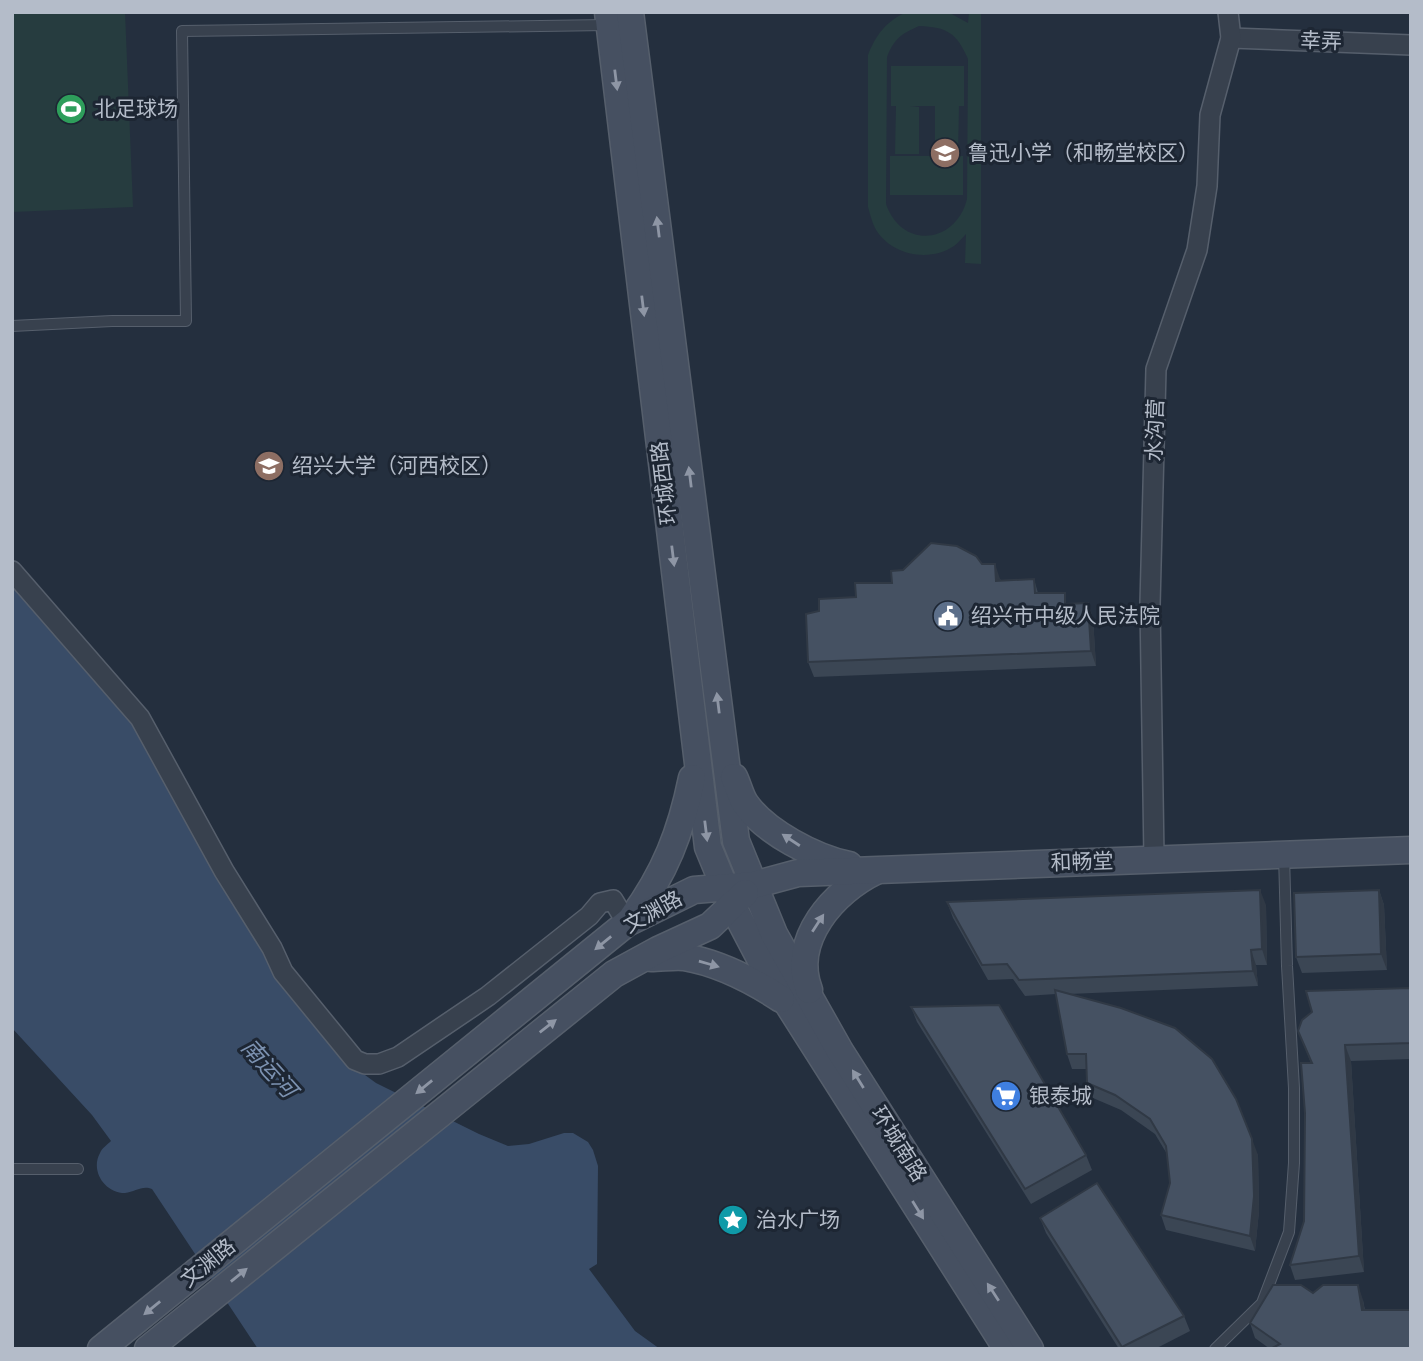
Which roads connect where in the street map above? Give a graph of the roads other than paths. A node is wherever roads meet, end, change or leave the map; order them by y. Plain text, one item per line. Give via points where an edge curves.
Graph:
1 (1228, 12) edge
2 (616, 16) edge
3 (1230, 38) junction
4 (1411, 44) edge
5 (12, 326) edge
6 (12, 571) edge
7 (723, 736) junction
8 (695, 738) junction
9 (1411, 850) edge
10 (1284, 854) junction
11 (1154, 858) junction
12 (878, 870) junction
13 (754, 885) junction
14 (729, 896) junction
15 (627, 923) junction
16 (763, 939) junction
17 (642, 959) junction
18 (785, 1001) junction
19 (817, 1010) junction
20 (12, 1169) edge
21 (78, 1169) dead end
22 (106, 1346) edge
23 (148, 1349) edge
24 (1007, 1349) edge
25 (1030, 1349) edge
26 (1215, 1349) edge

1 - 3 street, 水沟营
2 - 5 lane via 182,31 186,321
7 -> 2 main road, 环城西路
2 -> 8 main road, 环城西路
3 - 4 street, 幸弄
3 - 11 street, 水沟营 via 1210,115 1207,186 1197,250 1156,369 1150,605
6 - 15 street via 140,719 283,972 355,1060 379,1064 398,1057 488,996 600,903 613,900
12 -> 7 main road via 834,862 803,849 768,825 746,803
7 - 13 main road, 环城西路 via 736,841
8 -> 14 main road, 环城西路 via 708,848
8 - 15 main road via 685,816 672,852 649,895
9 - 10 main road, 和畅堂
10 - 11 main road, 和畅堂
10 - 26 lane via 1294,1088 1289,1232 1262,1303
11 - 12 main road, 和畅堂
12 - 13 main road, 和畅堂 via 798,873
19 -> 12 main road via 805,979 811,934 829,906 854,882
13 - 14 main road, 文渊路
13 - 16 main road, 环城西路
14 - 15 main road, 文渊路 via 694,890
14 - 16 main road, 环城西路
14 - 17 main road, 文渊路 via 710,926
15 -> 22 main road, 文渊路
16 - 18 main road, 环城南路
16 - 19 main road, 环城南路
17 -> 18 main road via 683,957 716,965
23 -> 17 main road, 文渊路 via 614,974
18 -> 24 main road, 环城南路
25 -> 19 main road, 环城南路
20 - 21 lane

